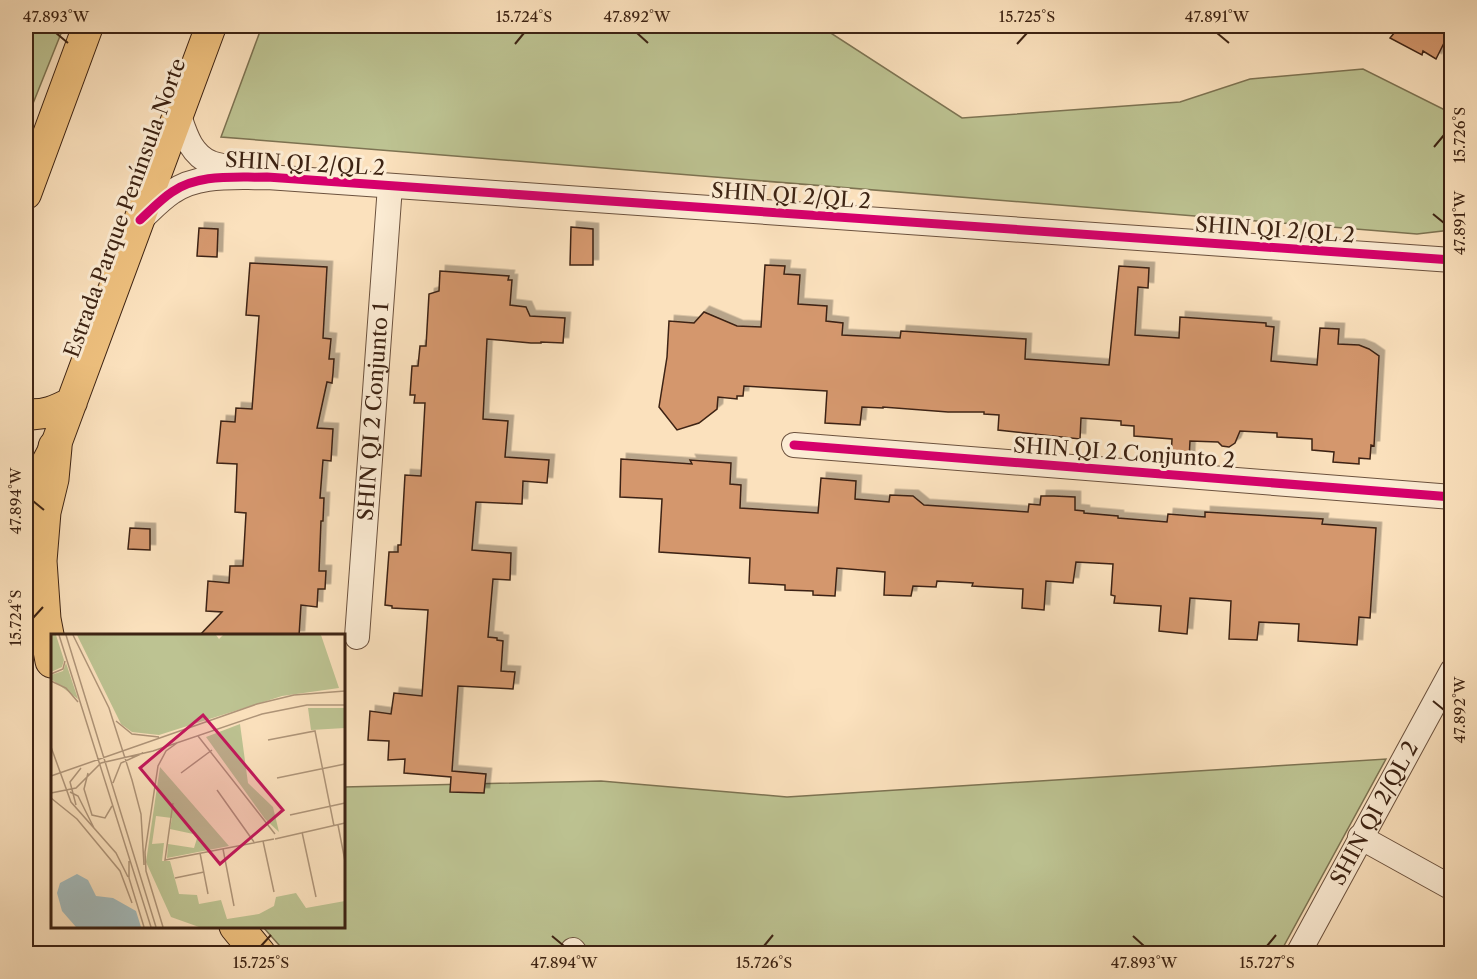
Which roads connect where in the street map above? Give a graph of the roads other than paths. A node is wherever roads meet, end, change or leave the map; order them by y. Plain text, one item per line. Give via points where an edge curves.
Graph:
1 (88, 26) edge
2 (211, 26) edge
3 (178, 113) junction
4 (267, 177) junction
5 (390, 186) junction
6 (26, 194) edge
7 (140, 220) junction
8 (1452, 260) edge
9 (72, 402) junction
10 (26, 414) edge
11 (794, 445) dead end
12 (55, 447) junction
13 (1452, 497) edge
14 (26, 509) edge
15 (357, 637) dead end
16 (51, 657) edge
17 (1452, 671) edge
18 (1360, 837) junction
19 (1452, 888) edge
20 (237, 928) edge
21 (259, 954) edge
22 (1298, 954) edge

1 - 6 main road
2 - 3 main road, Estrada Parque Península Norte
3 - 4 street, SHIN QI 2/QL 2 via 198,155 210,162
3 - 7 main road, Estrada Parque Península Norte
4 - 5 street, SHIN QI 2/QL 2
4 - 7 street, SHIN QI 2/QL 2 via 191,182 173,191
5 - 8 street, SHIN QI 2/QL 2
5 - 15 street, SHIN QI 2 Conjunto 1
7 - 9 main road, Estrada Parque Península Norte
9 - 10 main road via 43,415
9 - 12 main road, Estrada Parque Península Norte
11 - 13 street, SHIN QI 2 Conjunto 2
12 - 14 main road, Estrada Parque Península Norte
12 - 16 highway via 40,561
17 - 18 street, SHIN QI 2/QL 2
18 - 19 street
18 - 22 street, SHIN QI 2/QL 2
20 - 21 highway

